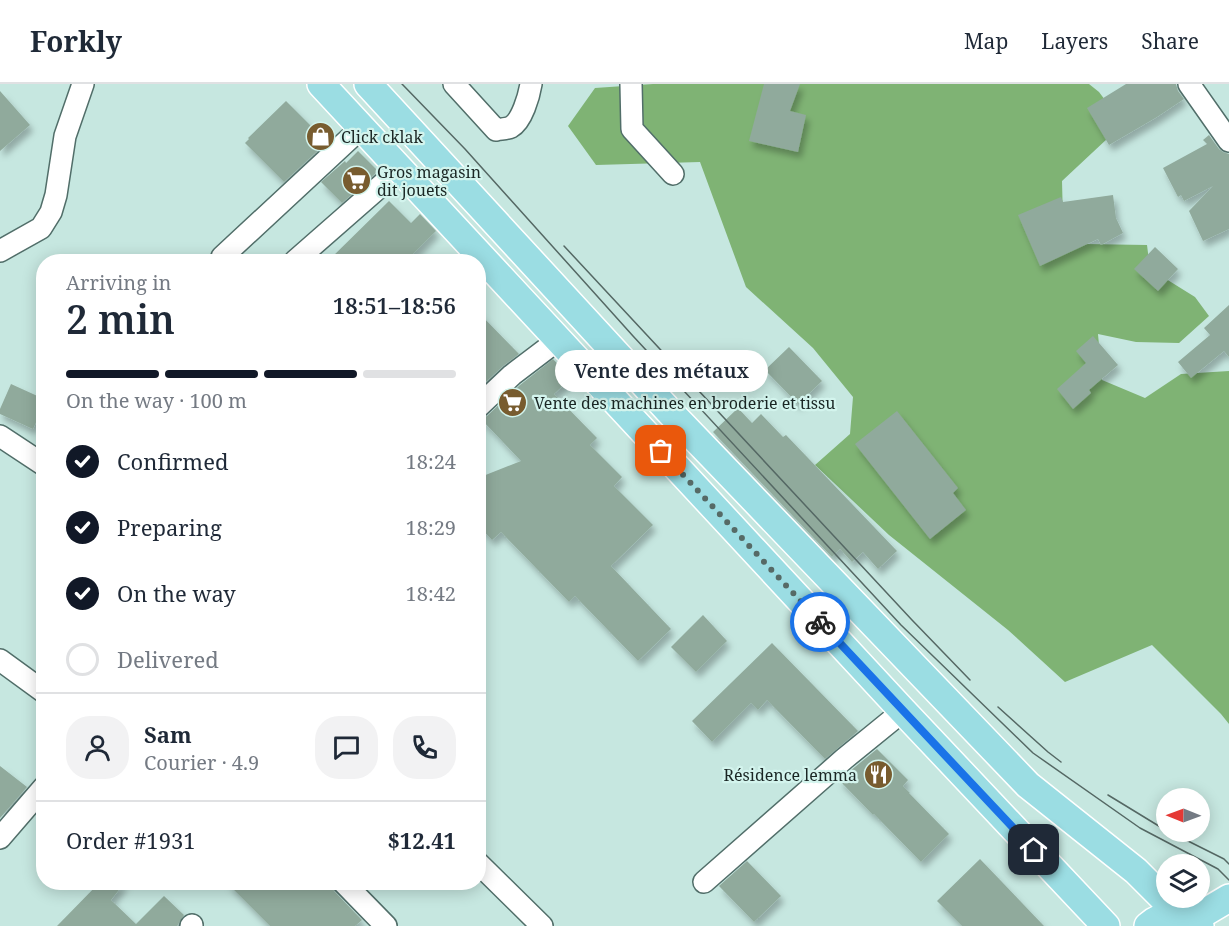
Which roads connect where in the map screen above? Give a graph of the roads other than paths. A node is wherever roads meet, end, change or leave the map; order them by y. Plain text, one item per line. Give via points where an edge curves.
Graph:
1 (83, 84) edge
2 (321, 84) edge
3 (368, 84) edge
4 (454, 84) edge
5 (531, 84) edge
6 (631, 84) edge
7 (1190, 84) edge
8 (361, 128) junction
9 (1229, 141) edge
10 (400, 170) junction
11 (673, 174) dead end
12 (0, 251) edge
13 (225, 254) edge
14 (303, 254) edge
15 (478, 254) edge
16 (486, 263) edge
17 (558, 340) junction
18 (486, 399) edge
19 (0, 436) edge
20 (36, 460) edge
21 (0, 660) edge
22 (36, 686) edge
23 (903, 711) junction
24 (36, 796) edge
25 (0, 838) edge
26 (1117, 856) junction
27 (486, 871) edge
28 (1156, 875) edge
29 (704, 882) dead end
30 (352, 890) edge
31 (1210, 895) edge
32 (1228, 898) edge
33 (1190, 920) edge
34 (386, 926) edge
35 (542, 926) edge
36 (1106, 926) edge
37 (1148, 926) edge

1 - 12 street via 65,136 51,212 41,228
2 - 8 main road
3 - 26 main road via 661,402 1028,785
4 - 5 street via 496,130 510,128 519,120
6 - 11 street via 632,129
7 - 9 street
8 - 10 main road
8 - 13 street
10 - 14 street
10 - 15 main road
16 - 17 main road
17 - 18 street
17 - 23 main road
19 - 20 street
21 - 22 street
23 - 29 street
23 - 36 main road
24 - 25 street
26 - 28 main road
26 - 33 main road
27 - 35 street
30 - 34 street
31 - 32 main road
32 - 33 main road
33 - 37 main road via 1169,915

